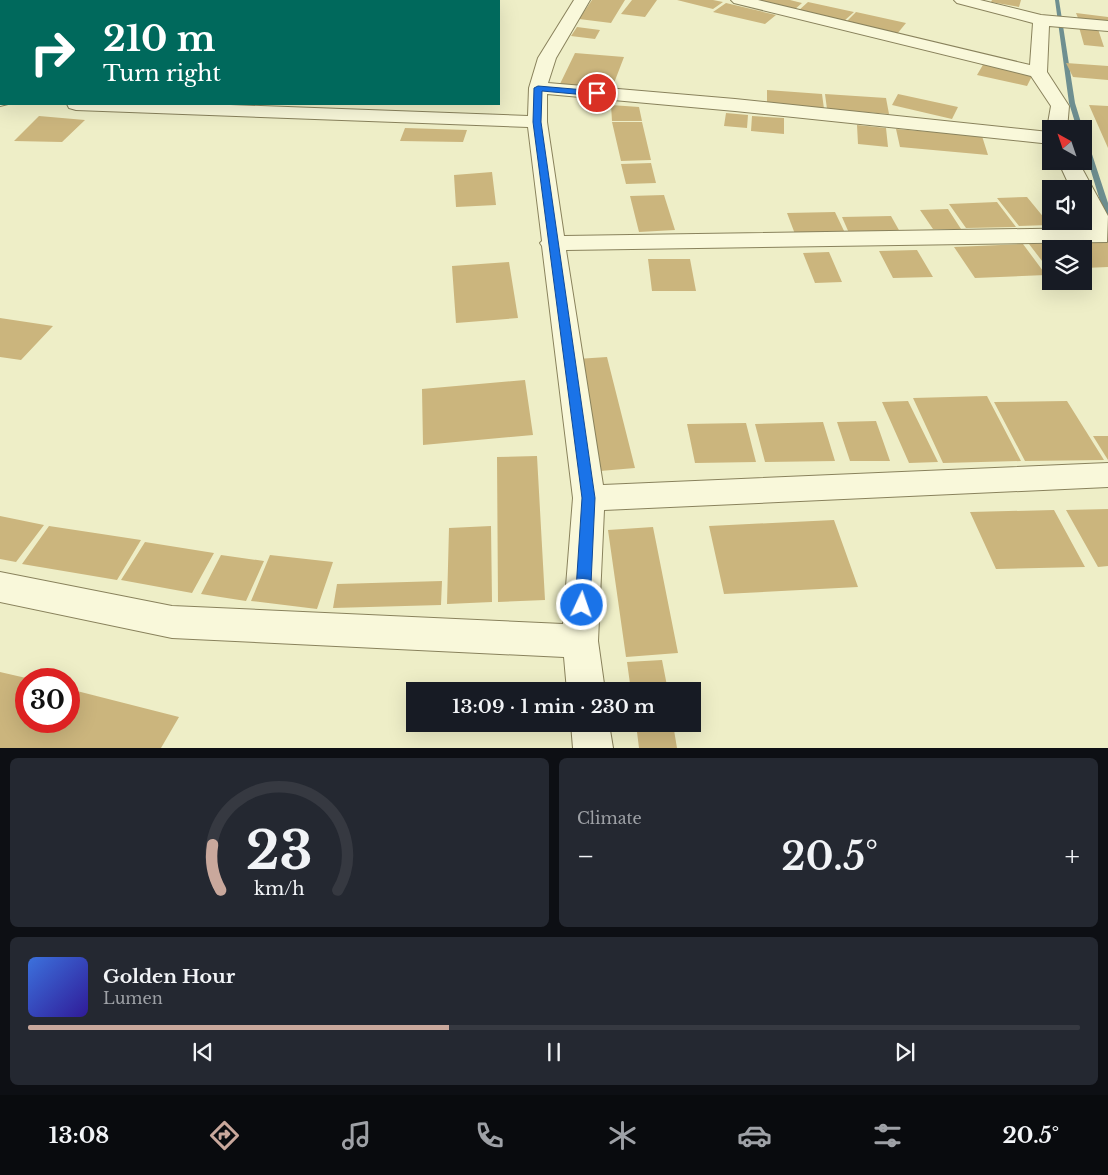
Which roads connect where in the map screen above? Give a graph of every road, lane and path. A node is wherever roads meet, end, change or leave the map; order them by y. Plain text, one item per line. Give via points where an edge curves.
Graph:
1 (582, 0) edge
2 (739, 0) edge
3 (962, 0) edge
4 (1036, 12) edge
5 (1108, 26) edge
6 (1038, 72) junction
7 (538, 88) junction
8 (100, 105) edge
9 (1058, 120) edge
10 (537, 122) junction
11 (1042, 137) edge
12 (1092, 207) edge
13 (552, 243) junction
14 (1108, 475) edge
15 (589, 498) junction
16 (0, 587) edge
17 (580, 641) junction
18 (585, 682) edge
19 (591, 732) edge
20 (593, 748) edge

1 - 7 street via 547,58
2 - 6 street
3 - 4 street
4 - 5 street
4 - 6 street
6 - 9 street via 1060,106
7 - 10 street
7 - 11 street via 735,104
8 - 10 street
10 - 13 street
12 - 13 street via 1107,235
13 - 15 street
14 - 15 street
15 - 17 street
16 - 17 street via 172,622
17 - 18 street
19 - 20 street

